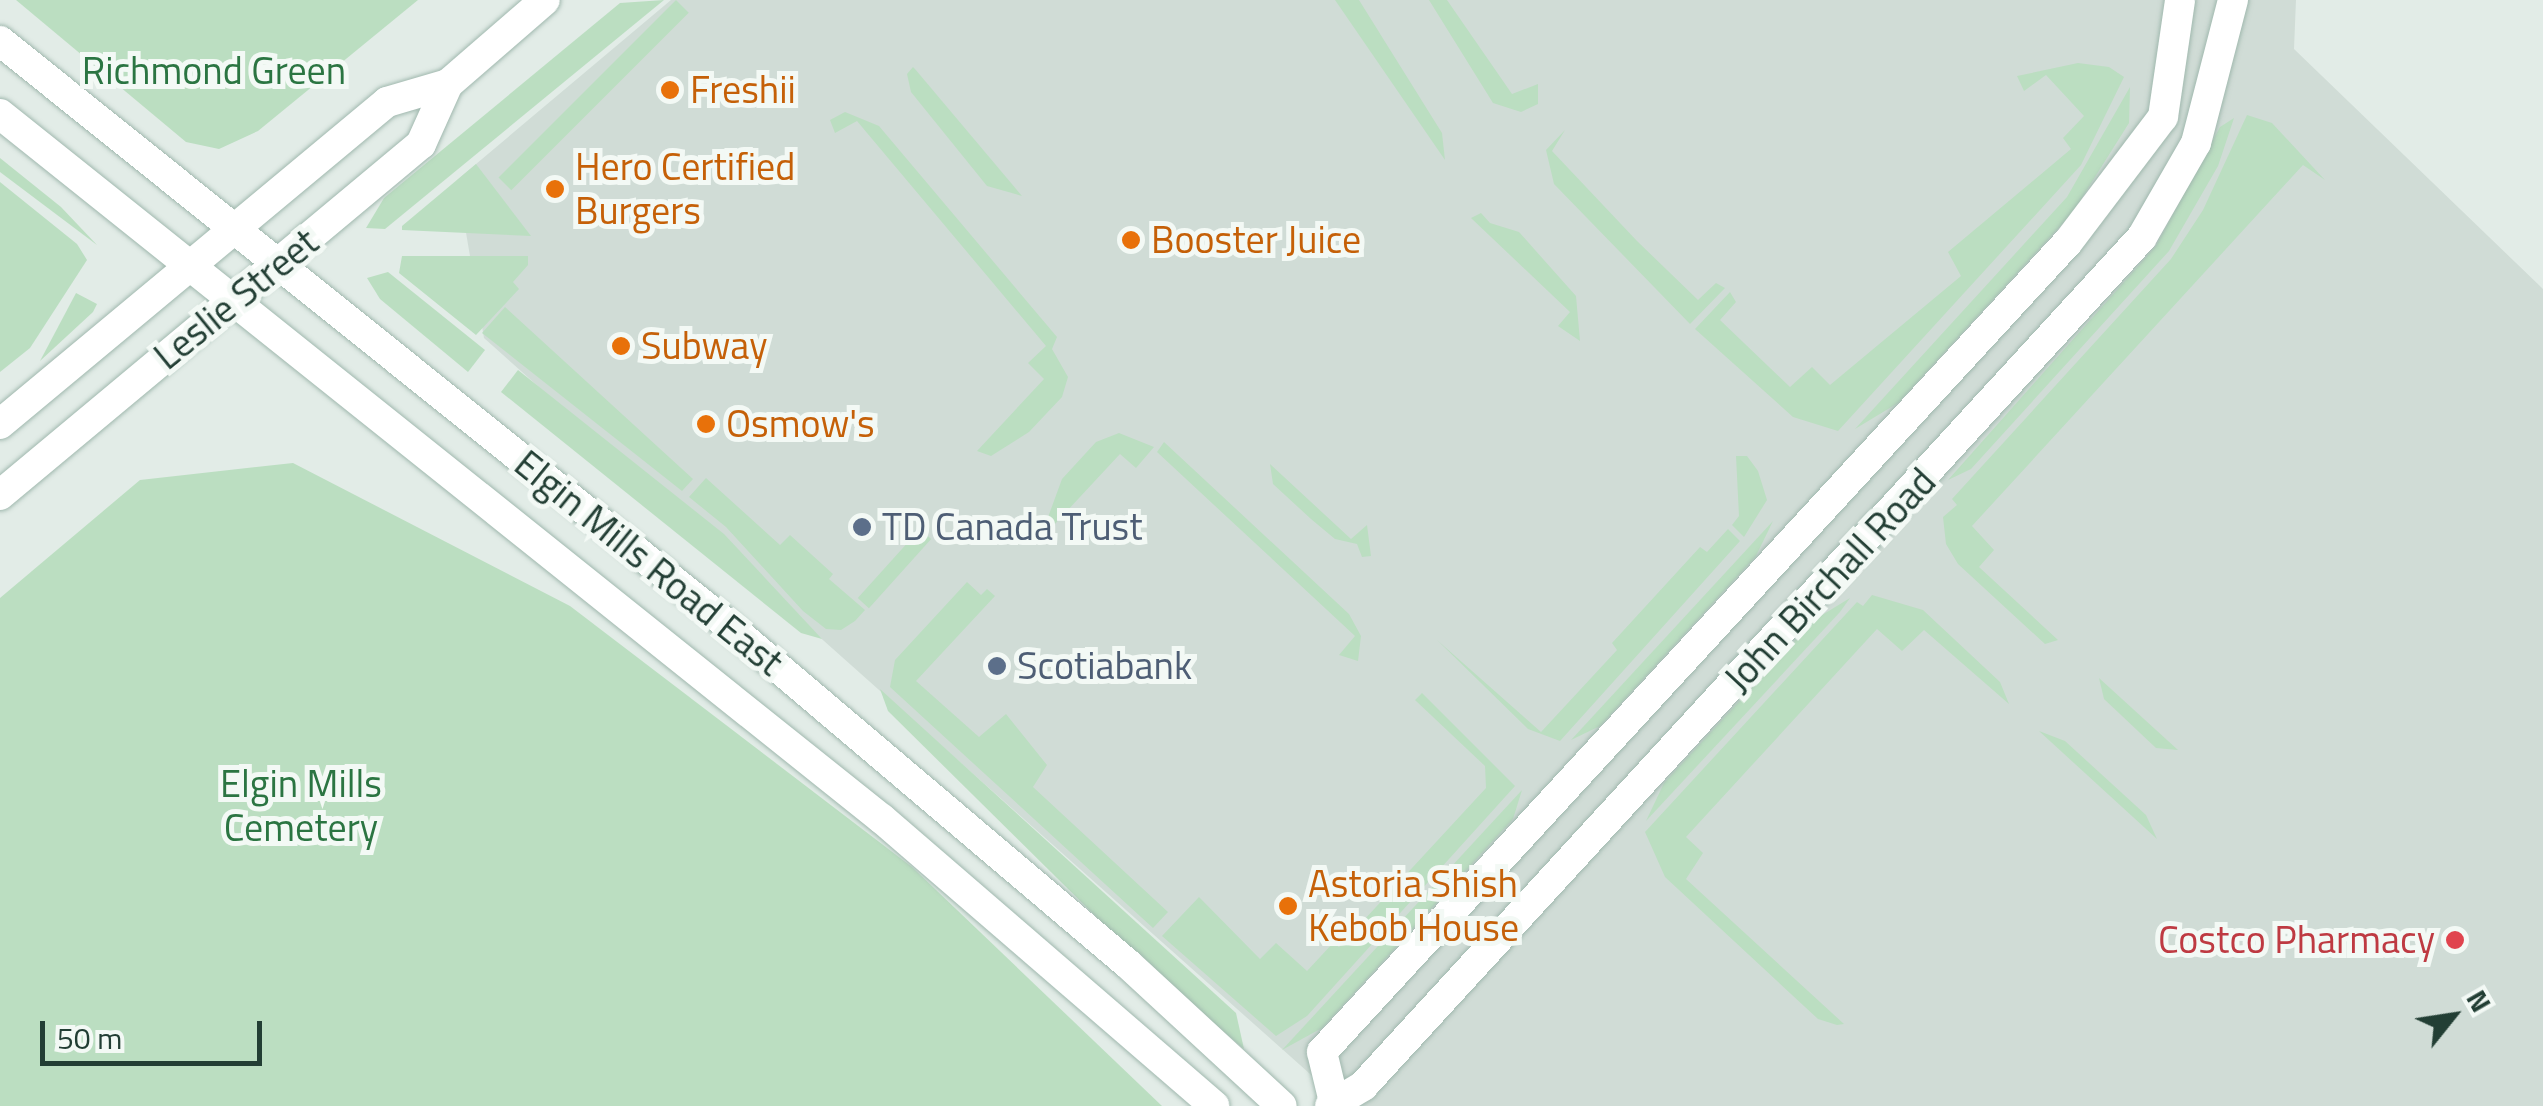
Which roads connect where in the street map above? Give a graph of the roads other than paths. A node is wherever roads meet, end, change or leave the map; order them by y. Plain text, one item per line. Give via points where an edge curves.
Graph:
1 (545, 0) edge
2 (2180, 0) edge
3 (2233, 0) edge
4 (0, 41) edge
5 (448, 84) junction
6 (0, 114) edge
7 (238, 228) junction
8 (281, 265) junction
9 (190, 266) junction
10 (234, 302) junction
11 (0, 424) edge
12 (0, 496) edge
13 (1332, 1104) edge
14 (1214, 1106) edge
15 (1282, 1106) edge

1 - 5 main road, Leslie Street
2 - 13 main road, John Birchall Road via 2164,117 2092,210 1322,1052
3 - 13 main road, John Birchall Road via 2196,143 2142,237 1363,1086
4 - 7 main road, Elgin Mills Road East
5 - 7 main road, Leslie Street via 387,102
5 - 8 main road, Leslie Street via 420,144
6 - 9 main road, Elgin Mills Road East
7 - 8 main road, Elgin Mills Road East
7 - 9 main road, Leslie Street
8 - 10 main road, Leslie Street
8 - 15 main road, Elgin Mills Road East via 716,615 1128,964
9 - 10 main road, Elgin Mills Road East
9 - 11 main road, Leslie Street
10 - 12 main road, Leslie Street
10 - 14 main road, Elgin Mills Road East via 853,795

